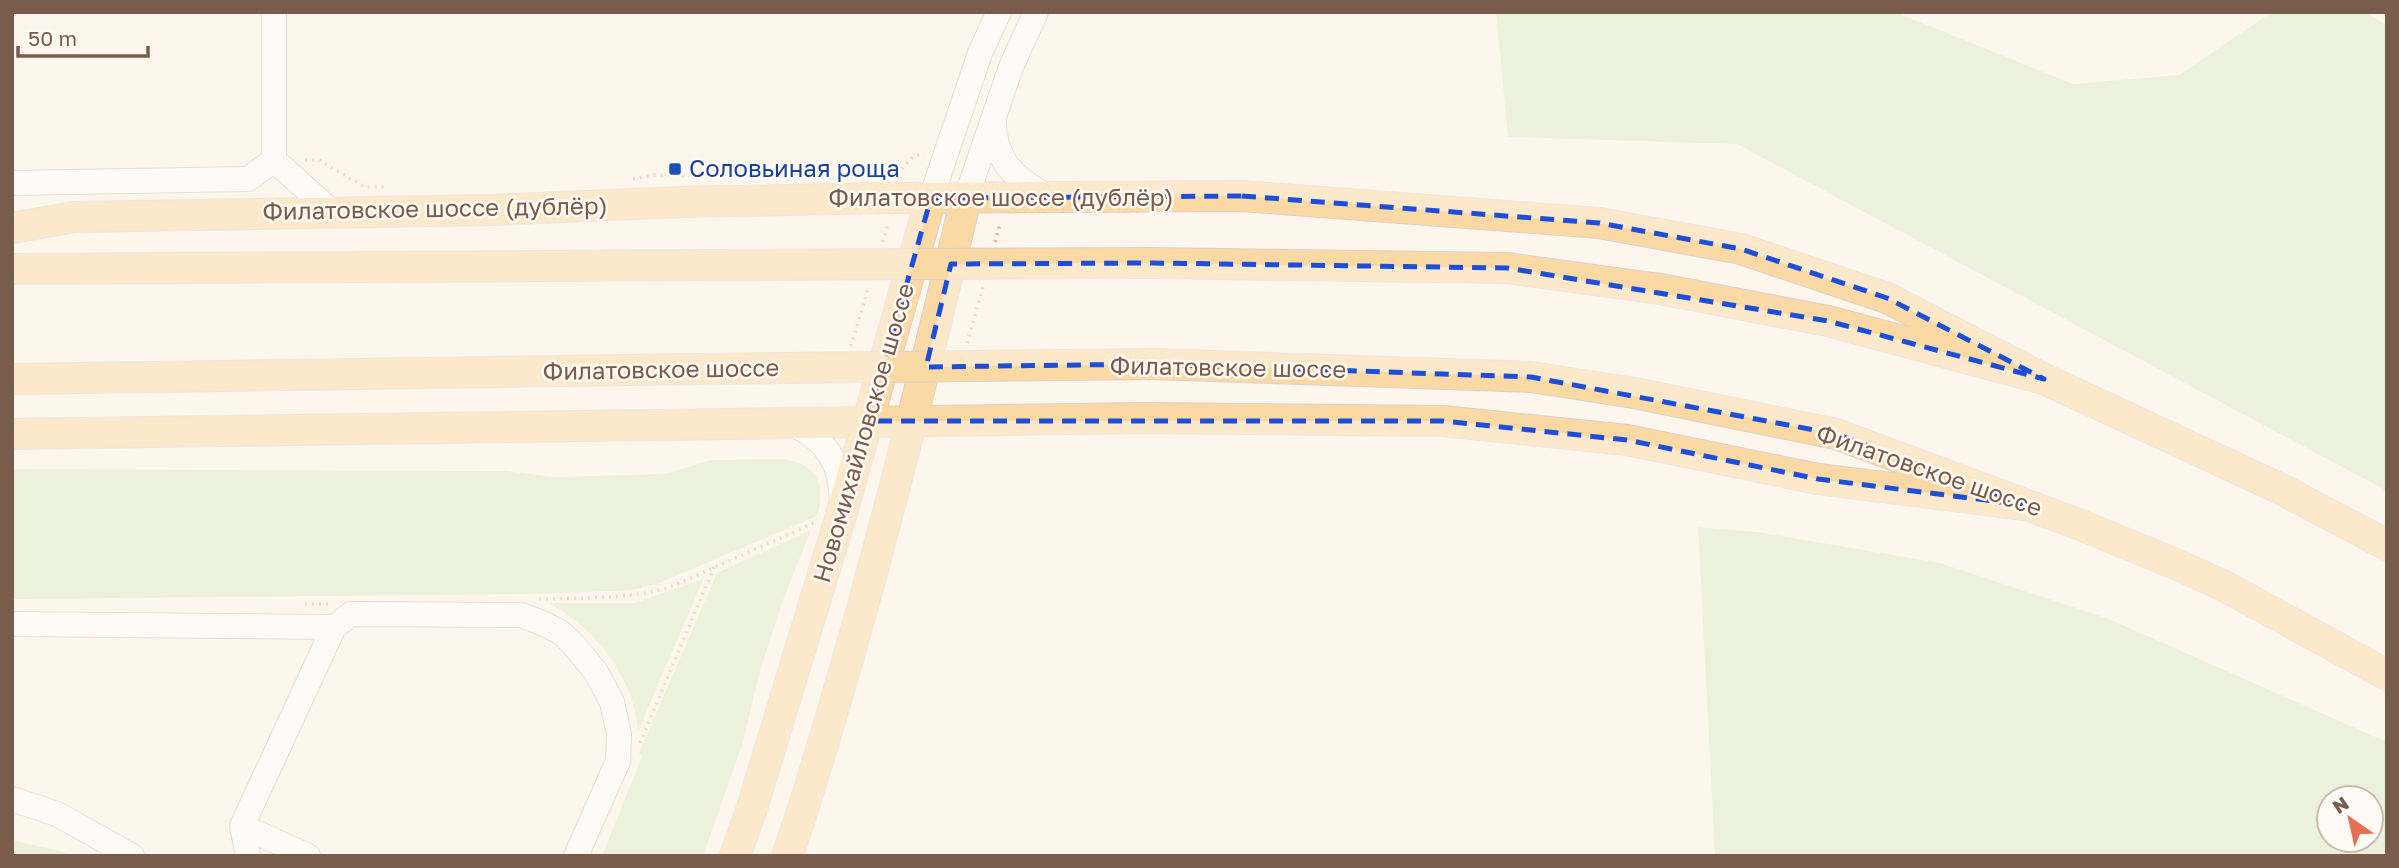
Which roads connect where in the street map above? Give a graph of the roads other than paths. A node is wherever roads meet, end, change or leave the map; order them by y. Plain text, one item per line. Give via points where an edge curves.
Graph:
1 (274, 12) edge
2 (999, 12) edge
3 (1036, 12) edge
4 (995, 112) junction
5 (274, 160) junction
6 (12, 183) edge
7 (1050, 197) junction
8 (932, 198) junction
9 (967, 198) junction
10 (332, 213) junction
11 (12, 216) edge
12 (74, 217) junction
13 (12, 228) edge
14 (12, 269) edge
15 (12, 379) edge
16 (2044, 379) junction
17 (914, 420) junction
18 (868, 421) junction
19 (788, 422) junction
20 (12, 434) edge
21 (2025, 505) junction
22 (830, 517) junction
23 (2387, 545) edge
24 (12, 624) edge
25 (334, 626) junction
26 (2387, 675) edge
27 (12, 799) edge
28 (242, 825) junction
29 (132, 856) edge
30 (248, 856) edge
31 (308, 856) edge
32 (576, 856) edge
33 (735, 856) edge
34 (787, 856) edge

1 - 5 street
2 - 8 street, Новомихайловское шоссе
3 - 4 street, Новомихайловское шоссе
4 - 7 street via 994,133 1010,169 1031,189
4 - 9 street, Новомихайловское шоссе
5 - 6 street via 248,180
5 - 10 street
7 - 9 main road, Филатовское шоссе (дублёр)
7 - 16 main road, Филатовское шоссе (дублёр) via 1242,197 1425,209 1599,223 1728,246 1887,298
8 - 9 main road, Филатовское шоссе (дублёр)
8 - 10 main road, Филатовское шоссе (дублёр)
8 - 18 main road, Новомихайловское шоссе
9 - 17 main road, Новомихайловское шоссе
10 - 12 main road, Филатовское шоссе (дублёр)
11 - 12 street, Филатовское шоссе (дублёр)
12 - 13 main road
14 - 16 main road, bridge via 1152,263 1507,268 1660,289 1828,321
15 - 21 main road, Филатовское шоссе, bridge via 1153,364 1531,377 1836,435
16 - 23 main road via 2281,489
17 - 18 main road
17 - 21 main road via 1443,421 1627,440 1818,479
17 - 34 main road, Новомихайловское шоссе
18 - 19 main road
18 - 22 main road, Новомихайловское шоссе
19 - 20 main road
19 - 22 street via 807,431 839,469 842,485
21 - 26 main road, Филатовское шоссе via 2214,582
22 - 33 main road, Новомихайловское шоссе
24 - 25 street
25 - 28 street
25 - 32 street via 351,614 520,615 551,627 572,643 596,671 612,702 619,734 618,761
27 - 29 street via 57,814
28 - 30 street
28 - 31 street

